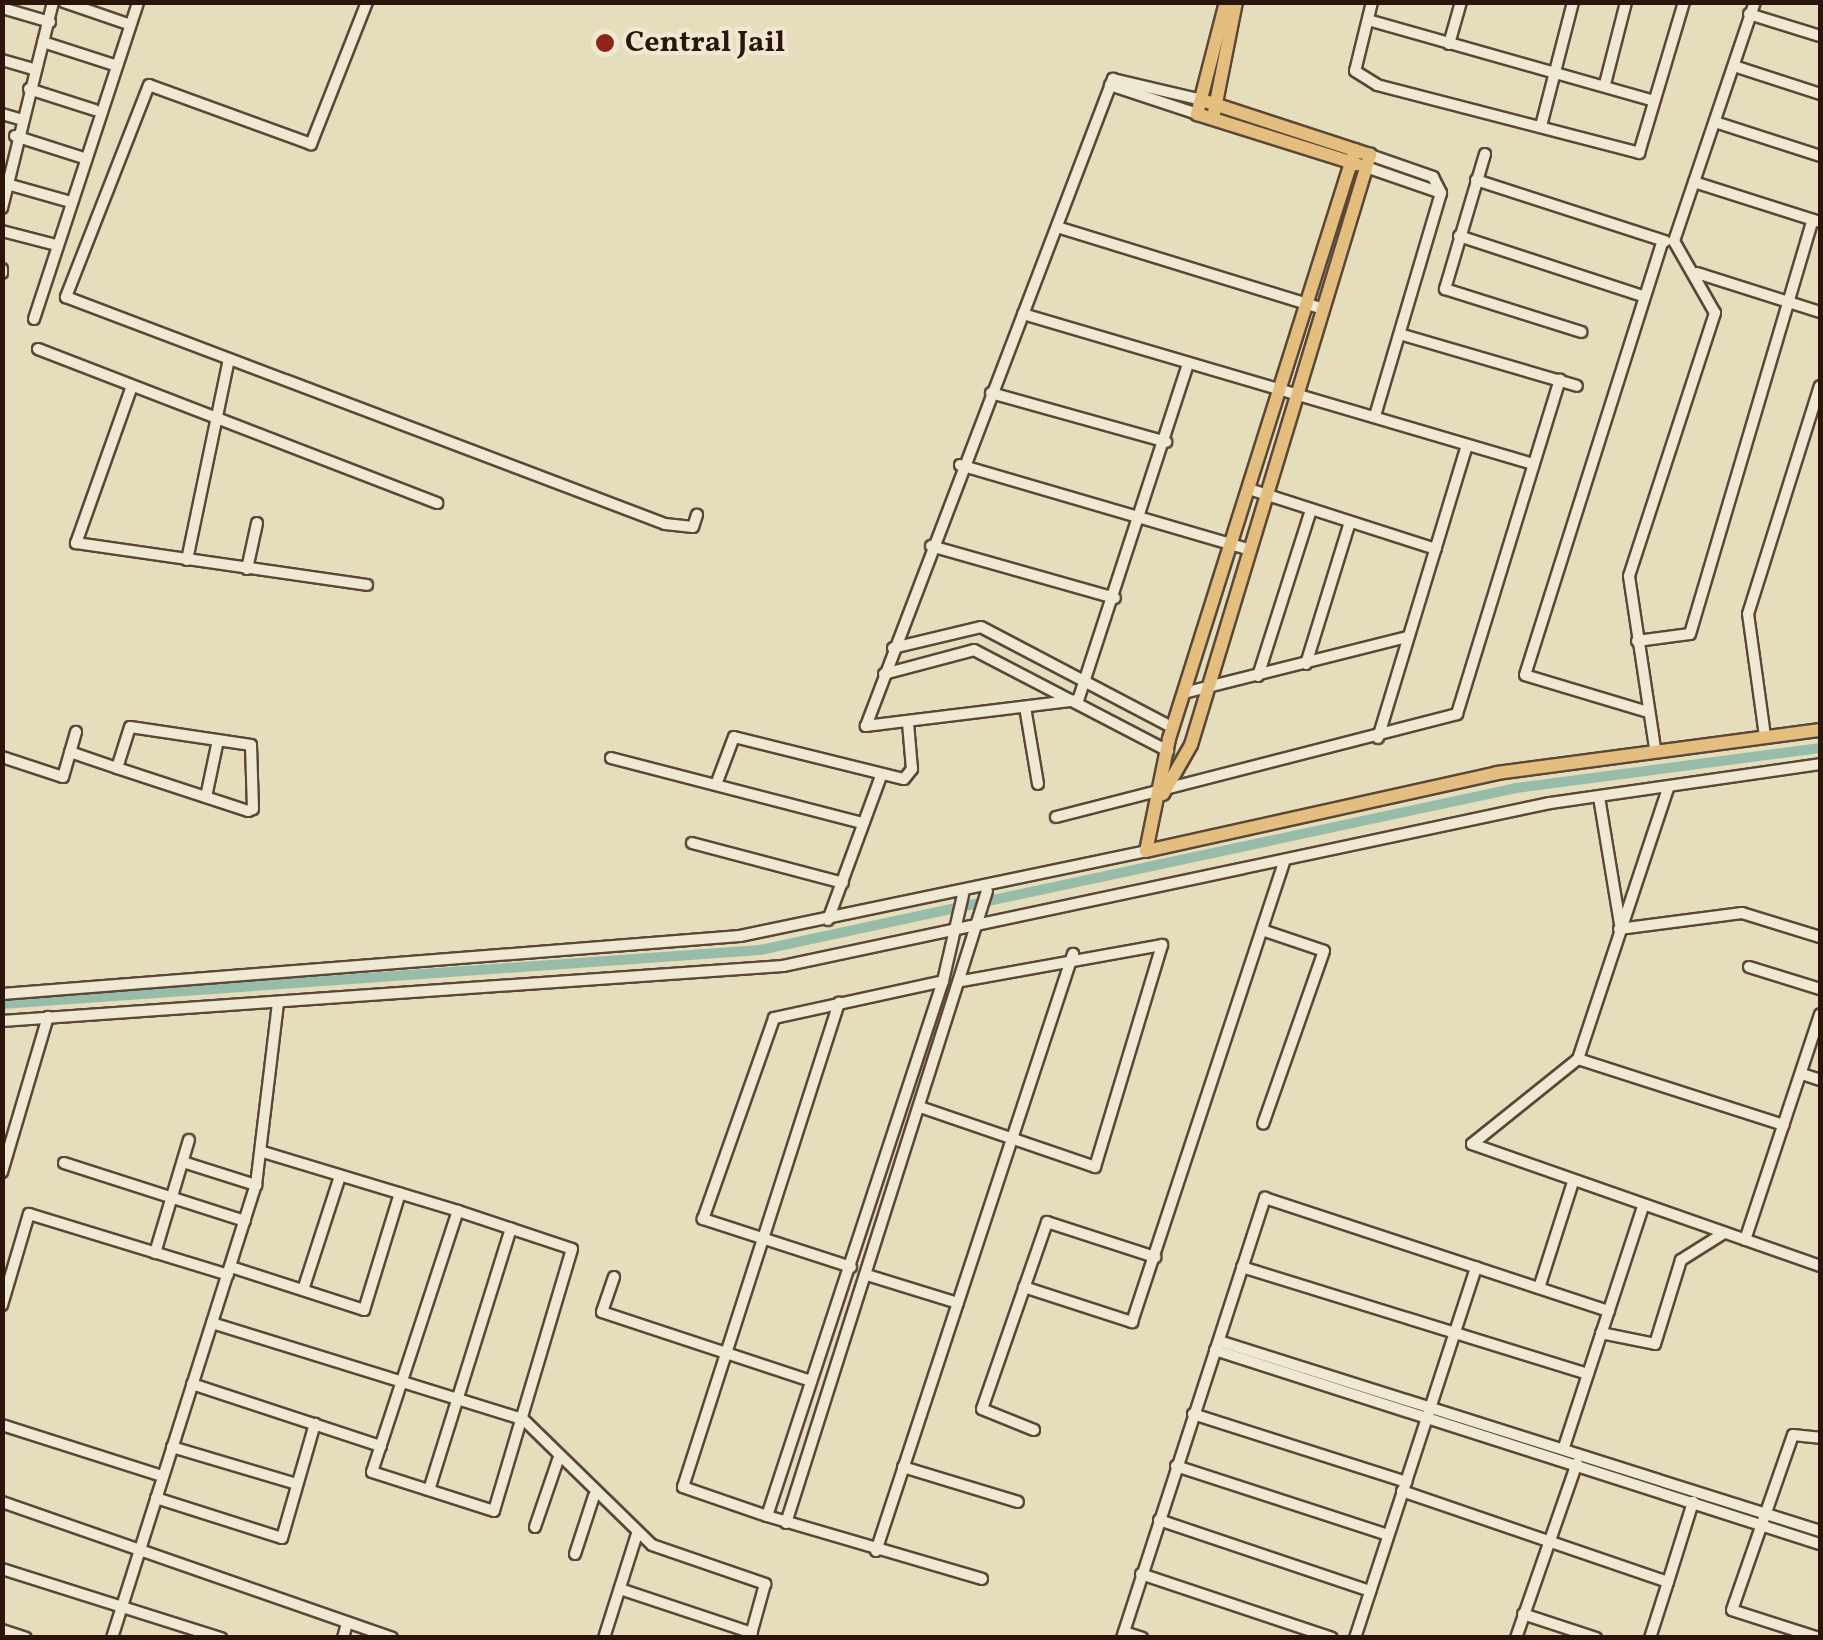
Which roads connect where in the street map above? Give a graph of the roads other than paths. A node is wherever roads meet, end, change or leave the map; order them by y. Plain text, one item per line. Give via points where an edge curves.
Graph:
1 (53, 2) edge
2 (64, 2) edge
3 (138, 2) edge
4 (367, 2) edge
5 (1226, 2) edge
6 (1236, 2) edge
7 (1372, 2) edge
8 (1460, 2) edge
9 (1573, 2) edge
10 (1626, 2) edge
11 (1684, 2) edge
12 (1755, 2) edge
13 (2, 8) edge
14 (1749, 14) junction
15 (1368, 20) junction
16 (50, 22) junction
17 (128, 24) junction
18 (1820, 36) edge
19 (43, 42) junction
20 (1449, 44) junction
21 (2, 60) edge
22 (114, 65) junction
23 (1734, 66) junction
24 (34, 69) junction
25 (1555, 72) junction
26 (1605, 84) junction
27 (30, 89) junction
28 (1820, 94) edge
29 (1651, 100) junction
30 (1199, 107) junction
31 (95, 110) junction
32 (1215, 112) junction
33 (2, 114) edge
34 (19, 120) junction
35 (1715, 122) junction
36 (1541, 126) junction
37 (15, 136) junction
38 (1484, 154) dead end
39 (1353, 156) junction
40 (1820, 156) edge
41 (81, 157) junction
42 (1368, 161) junction
43 (6, 168) edge
44 (1476, 180) junction
45 (1694, 182) junction
46 (7, 184) junction
47 (67, 201) junction
48 (2, 208) edge
49 (1817, 221) edge
50 (1056, 227) junction
51 (2, 231) edge
52 (1459, 236) junction
53 (1668, 241) junction
54 (56, 245) junction
55 (1696, 273) junction
56 (1644, 296) junction
57 (1786, 302) junction
58 (1316, 306) junction
59 (1820, 312) edge
60 (1023, 314) junction
61 (34, 319) dead end
62 (1581, 332) dead end
63 (1403, 335) junction
64 (38, 350) dead end
65 (229, 358) junction
66 (1188, 364) junction
67 (1560, 380) junction
68 (132, 386) junction
69 (1577, 386) dead end
70 (1820, 386) edge
71 (991, 393) junction
72 (1288, 394) junction
73 (212, 416) junction
74 (1375, 416) junction
75 (1166, 442) junction
76 (1467, 445) junction
77 (1534, 464) junction
78 (960, 465) junction
79 (1258, 492) junction
80 (438, 503) dead end
81 (1310, 510) junction
82 (697, 515) dead end
83 (1140, 520) junction
84 (1350, 522) junction
85 (257, 524) dead end
86 (931, 546) junction
87 (1241, 548) junction
88 (1436, 549) junction
89 (187, 560) junction
90 (247, 570) junction
91 (367, 586) dead end
92 (1115, 598) junction
93 (1406, 636) junction
94 (1638, 641) junction
95 (893, 648) junction
96 (1306, 664) junction
97 (884, 674) junction
98 (1258, 676) junction
99 (1088, 686) junction
100 (1204, 689) junction
101 (1188, 692) junction
102 (1078, 700) junction
103 (1025, 707) junction
104 (1648, 712) junction
105 (908, 723) junction
106 (1173, 728) junction
107 (1820, 730) edge
108 (76, 732) dead end
109 (1764, 736) junction
110 (1378, 738) junction
111 (218, 740) junction
112 (1655, 748) junction
113 (1168, 751) junction
114 (70, 752) junction
115 (2, 757) edge
116 (612, 758) dead end
117 (1820, 764) edge
118 (117, 768) junction
119 (882, 776) junction
120 (716, 782) junction
121 (1038, 784) dead end
122 (1668, 788) junction
123 (1162, 796) junction
124 (1598, 797) junction
125 (206, 798) junction
126 (1056, 817) dead end
127 (863, 822) junction
128 (692, 844) dead end
129 (1146, 851) junction
130 (1284, 862) junction
131 (843, 883) junction
132 (987, 895) junction
133 (963, 898) junction
134 (983, 919) junction
135 (828, 920) junction
136 (959, 924) junction
137 (1620, 927) junction
138 (1262, 930) junction
139 (1820, 938) edge
140 (1073, 954) junction
141 (1750, 966) dead end
142 (962, 981) junction
143 (943, 982) junction
144 (1820, 989) edge
145 (2, 994) edge
146 (278, 1002) junction
147 (840, 1004) junction
148 (1820, 1014) edge
149 (48, 1018) junction
150 (2, 1022) edge
151 (1817, 1040) edge
152 (1578, 1059) junction
153 (1802, 1074) junction
154 (1820, 1080) edge
155 (920, 1107) junction
156 (1263, 1124) dead end
157 (1784, 1125) junction
158 (1011, 1138) junction
159 (190, 1140) dead end
160 (262, 1152) junction
161 (183, 1162) junction
162 (64, 1163) dead end
163 (2, 1172) edge
164 (340, 1176) junction
165 (1574, 1182) junction
166 (256, 1186) junction
167 (400, 1193) junction
168 (173, 1198) junction
169 (1643, 1208) junction
170 (458, 1211) junction
171 (245, 1221) junction
172 (511, 1229) junction
173 (1724, 1233) junction
174 (764, 1238) junction
175 (1745, 1240) junction
176 (155, 1252) junction
177 (1155, 1257) junction
178 (1820, 1266) edge
179 (851, 1267) junction
180 (1242, 1267) junction
181 (1476, 1267) junction
182 (229, 1271) junction
183 (867, 1275) junction
184 (614, 1277) dead end
185 (1024, 1287) junction
186 (1539, 1288) junction
187 (303, 1290) junction
188 (958, 1303) junction
189 (2, 1306) edge
190 (1609, 1311) junction
191 (212, 1323) junction
192 (1601, 1333) junction
193 (1457, 1334) junction
194 (1217, 1345) junction
195 (726, 1353) junction
196 (1588, 1374) junction
197 (400, 1381) junction
198 (811, 1381) junction
199 (192, 1384) junction
200 (453, 1398) junction
201 (1431, 1410) junction
202 (1194, 1414) junction
203 (523, 1419) junction
204 (315, 1424) junction
205 (2, 1426) edge
206 (1034, 1430) dead end
207 (1820, 1438) edge
208 (381, 1446) junction
209 (172, 1447) junction
210 (1564, 1447) junction
211 (558, 1460) junction
212 (1576, 1463) junction
213 (1176, 1466) junction
214 (904, 1467) junction
215 (162, 1476) junction
216 (298, 1484) junction
217 (1404, 1486) junction
218 (429, 1490) junction
219 (594, 1496) junction
220 (156, 1498) junction
221 (2, 1502) edge
222 (1018, 1502) dead end
223 (1694, 1502) junction
224 (767, 1516) junction
225 (1764, 1519) junction
226 (1159, 1520) junction
227 (786, 1522) junction
228 (535, 1527) dead end
229 (1820, 1531) edge
230 (637, 1534) junction
231 (1388, 1535) junction
232 (1547, 1543) junction
233 (1820, 1544) edge
234 (139, 1550) junction
235 (876, 1551) junction
236 (576, 1554) dead end
237 (2, 1569) edge
238 (1141, 1574) junction
239 (982, 1579) dead end
240 (1668, 1582) junction
241 (620, 1588) junction
242 (1370, 1591) junction
243 (120, 1607) junction
244 (1523, 1614) junction
245 (347, 1623) junction
246 (2, 1630) edge
247 (1123, 1634) edge
248 (751, 1635) edge
249 (26, 1638) edge
250 (112, 1638) edge
251 (220, 1638) edge
252 (343, 1638) edge
253 (392, 1638) edge
254 (604, 1638) edge
255 (1142, 1638) edge
256 (1332, 1638) edge
257 (1355, 1638) edge
258 (1516, 1638) edge
259 (1596, 1638) edge
260 (1650, 1638) edge
261 (1819, 1638) edge

1 - 16 street
2 - 17 street
3 - 17 street
4 - 65 street via 311,144 149,84 143,93 66,297
5 - 30 main road
6 - 32 main road
7 - 15 street
8 - 20 street
9 - 25 street
10 - 26 street
11 - 29 street
12 - 14 street
13 - 16 street
14 - 18 street
14 - 23 street
15 - 20 street
15 - 36 street via 1355,70 1376,85
16 - 19 street
17 - 22 street
19 - 22 street
19 - 24 street
20 - 25 street
21 - 24 street
22 - 31 street
23 - 28 street
23 - 35 street
24 - 27 street
25 - 26 street
25 - 36 street
26 - 29 street
27 - 31 street
27 - 34 street
29 - 36 street via 1638,153
30 - 32 main road
30 - 50 street via 1110,85
31 - 41 street
32 - 39 main road
33 - 34 street
34 - 37 street
35 - 40 street
35 - 45 street
37 - 41 street
37 - 43 street
38 - 44 street
39 - 42 main road
39 - 58 main road
41 - 47 street
42 - 58 main road
42 - 63 street via 1434,178 1441,194
43 - 46 street
44 - 52 street
44 - 53 street
45 - 49 street
45 - 53 street
46 - 47 street
46 - 48 street
47 - 54 street
49 - 57 street
50 - 58 street
50 - 60 street
51 - 54 street
52 - 56 street
52 - 62 street via 1446,289
53 - 55 street
53 - 56 street
54 - 61 street
55 - 57 street
55 - 94 street via 1716,312 1635,546
56 - 104 street via 1525,675
57 - 59 street
57 - 94 street via 1690,634
58 - 72 main road
60 - 66 street
60 - 71 street
63 - 67 street
63 - 74 street
64 - 68 street
65 - 73 street
65 - 82 street via 665,524 692,527
66 - 72 street
66 - 75 street
67 - 69 street
67 - 77 street
68 - 73 street
68 - 89 street via 76,543
70 - 109 street via 1748,614
71 - 75 street
71 - 78 street
72 - 74 street
72 - 79 main road
73 - 80 street
73 - 89 street
74 - 76 street
75 - 83 street
76 - 77 street
76 - 88 street
77 - 110 street via 1457,714
78 - 83 street
78 - 86 street
79 - 81 street
79 - 87 main road
81 - 84 street
81 - 98 street
83 - 87 street
83 - 92 street
84 - 88 street
84 - 96 street
85 - 90 street
86 - 92 street
86 - 95 street
87 - 100 main road
87 - 101 main road
88 - 93 street
89 - 90 street
90 - 91 street
92 - 99 street
93 - 96 street
93 - 110 street
94 - 104 street
95 - 97 street
95 - 99 street via 981,626
96 - 98 street
97 - 102 street via 974,650
97 - 105 street via 866,726
98 - 100 street
99 - 102 street
99 - 106 street
100 - 101 street
100 - 123 main road via 1191,745
101 - 106 main road
102 - 103 street
102 - 113 street
103 - 105 street
103 - 121 street
104 - 112 street
105 - 119 street via 912,769 897,782
106 - 113 main road
107 - 109 main road
108 - 114 street
109 - 112 main road
110 - 123 street
111 - 118 street via 130,727
111 - 125 street
111 - 125 street via 254,747 253,809
112 - 129 main road via 1497,773
113 - 123 main road
114 - 115 street via 63,777
114 - 118 street
116 - 120 street
117 - 122 street
118 - 125 street
119 - 120 street via 734,737
119 - 127 street
120 - 127 street
122 - 124 street
122 - 137 street
123 - 126 street
123 - 129 main road
124 - 130 street
124 - 137 street
127 - 131 street
128 - 131 street
129 - 132 street
130 - 134 street
130 - 138 street
131 - 135 street
132 - 133 street
132 - 134 street
133 - 135 street
133 - 136 street
134 - 136 street
134 - 142 street
135 - 145 street via 666,942
136 - 143 street
136 - 146 street via 724,972
137 - 139 street via 1742,914
137 - 152 street
138 - 156 street via 1324,952
138 - 177 street
140 - 142 street
140 - 158 street
140 - 158 street via 1162,944 1095,1167
141 - 144 street
142 - 155 street
143 - 147 street
143 - 179 street
146 - 149 street
146 - 160 street
147 - 174 street
147 - 174 street via 774,1018 703,1219
148 - 151 street
149 - 150 street
149 - 163 street
151 - 153 street
152 - 157 street
152 - 165 street via 1472,1144
153 - 154 street
153 - 157 street
155 - 158 street
155 - 183 street
157 - 175 street
158 - 188 street
159 - 161 street
160 - 164 street
160 - 166 street
161 - 166 street
161 - 168 street
162 - 168 street
164 - 167 street
164 - 187 street
165 - 169 street
165 - 186 street
166 - 171 street
167 - 170 street
167 - 187 street via 364,1310
168 - 171 street
168 - 176 street
169 - 173 street
169 - 190 street
170 - 172 street
170 - 197 street
171 - 182 street
172 - 200 street
172 - 203 street via 572,1249
173 - 175 street
173 - 192 street via 1681,1260 1655,1344
174 - 179 street
174 - 195 street
175 - 178 street
176 - 182 street
176 - 189 street via 29,1214
177 - 185 street via 1132,1322
177 - 185 street via 1047,1222
179 - 198 street
180 - 181 street via 1265,1198
180 - 193 street
180 - 194 street
181 - 186 street
181 - 193 street
182 - 187 street
182 - 191 street
183 - 188 street
183 - 227 street
184 - 195 street via 602,1312
185 - 206 street via 982,1408
186 - 190 street
188 - 214 street
190 - 192 street
191 - 197 street
191 - 199 street
192 - 196 street
193 - 196 street
193 - 201 street
194 - 201 street
194 - 202 street
195 - 198 street
195 - 224 street via 683,1487
196 - 210 street
197 - 200 street
197 - 208 street
198 - 224 street
199 - 204 street
199 - 209 street
200 - 203 street
200 - 218 street
201 - 210 street
201 - 212 street
201 - 217 street
202 - 213 street
202 - 217 street
203 - 211 street
203 - 218 street via 494,1511
204 - 208 street
204 - 216 street
205 - 215 street
207 - 225 street via 1794,1435
208 - 218 street via 372,1472
209 - 215 street
209 - 216 street
210 - 225 street
211 - 219 street
211 - 228 street
212 - 223 street
212 - 232 street
213 - 226 street
213 - 231 street
214 - 222 street
214 - 235 street
215 - 220 street
216 - 220 street via 282,1538
217 - 231 street
217 - 232 street
219 - 230 street
219 - 236 street
220 - 234 street
221 - 234 street
223 - 225 street
223 - 240 street
224 - 227 street
225 - 229 street
225 - 233 street
225 - 261 street via 1732,1610
226 - 238 street
226 - 242 street
227 - 235 street
230 - 241 street
230 - 248 street via 765,1584
231 - 242 street
232 - 240 street
232 - 244 street
234 - 243 street
234 - 245 street
235 - 239 street
237 - 243 street
238 - 247 street
238 - 256 street
240 - 260 street
241 - 248 street
241 - 254 street
242 - 257 street
243 - 250 street
243 - 251 street
244 - 258 street
244 - 259 street
245 - 252 street
245 - 253 street
246 - 249 street
247 - 255 street

